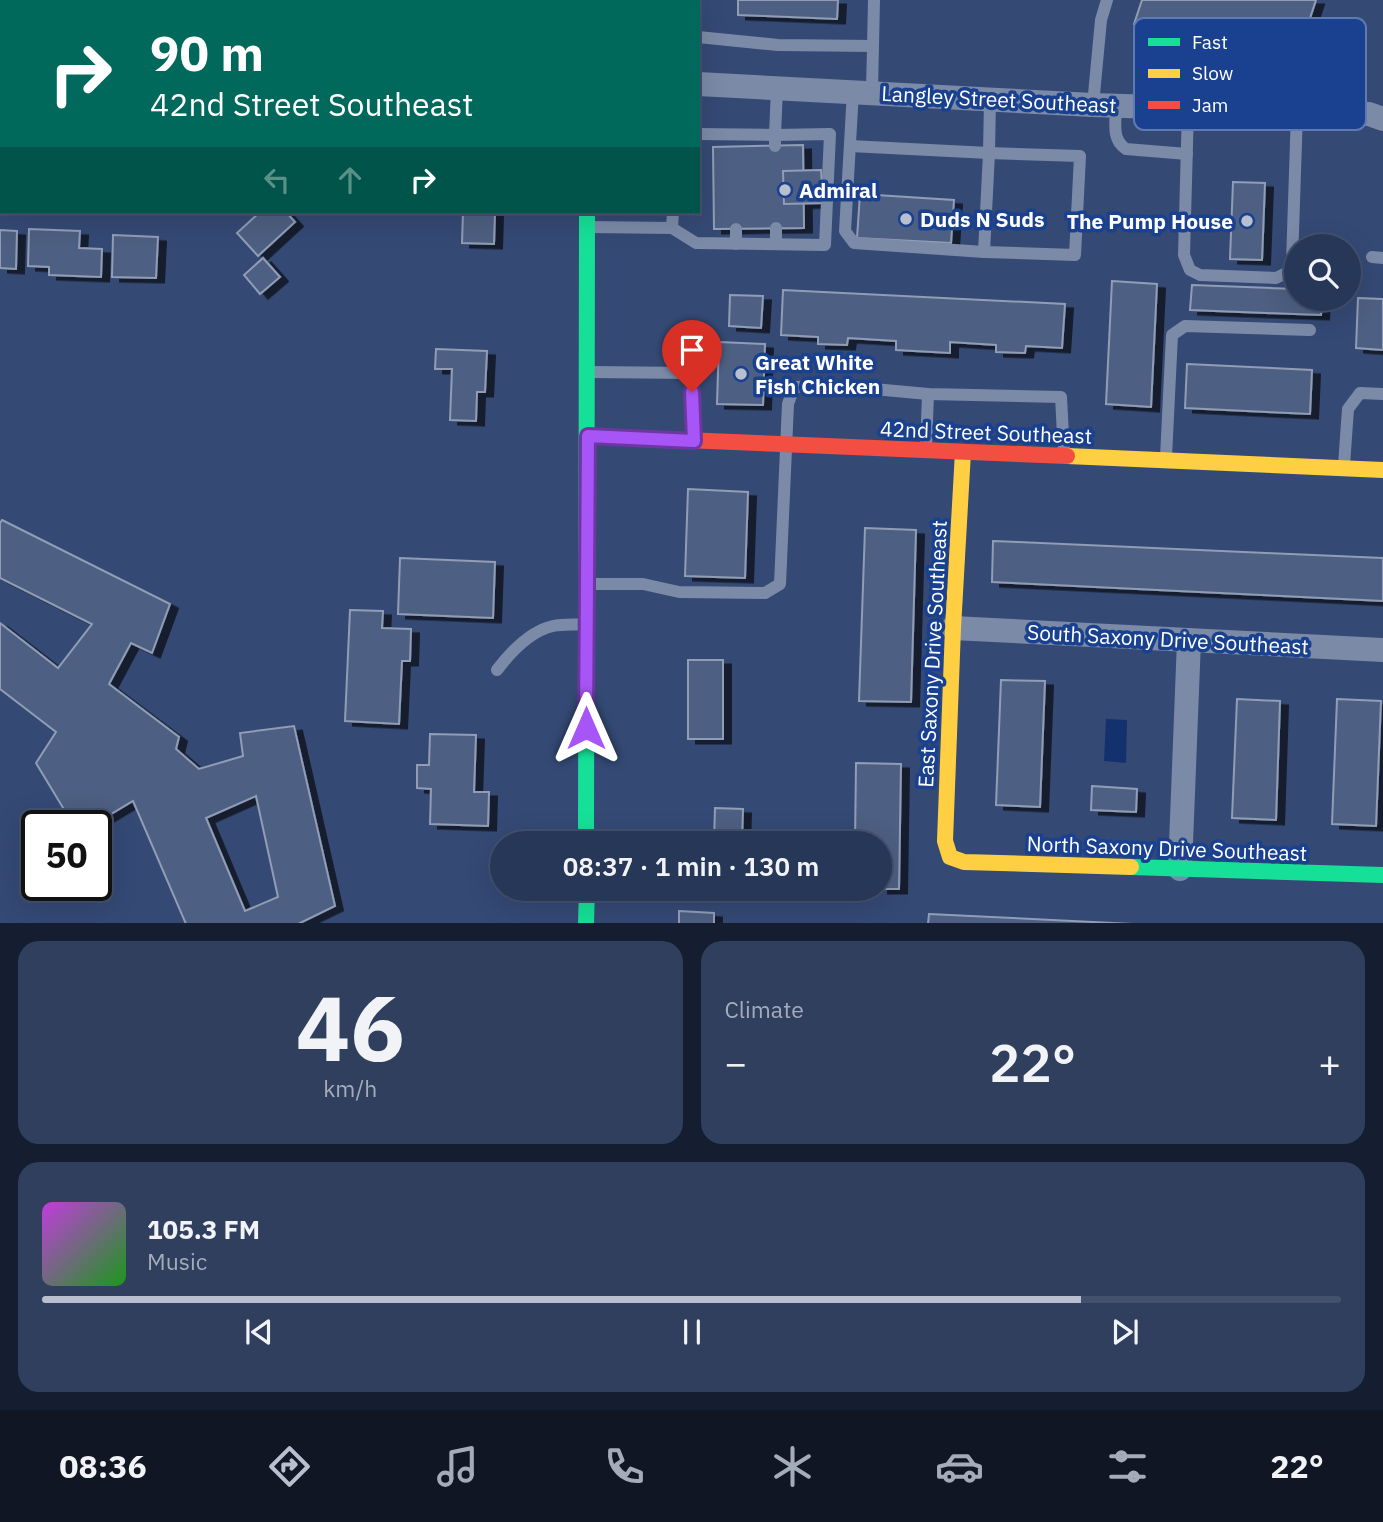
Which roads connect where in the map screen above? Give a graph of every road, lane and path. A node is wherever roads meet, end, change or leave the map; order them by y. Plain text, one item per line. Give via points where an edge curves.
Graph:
1 (874, 0) edge
2 (1107, 0) edge
3 (700, 37) edge
4 (873, 47) junction
5 (700, 84) edge
6 (776, 88) junction
7 (862, 92) junction
8 (990, 99) junction
9 (1104, 106) junction
10 (1134, 107) edge
11 (1366, 114) edge
12 (1383, 120) edge
13 (1188, 130) edge
14 (1296, 130) edge
15 (700, 134) edge
16 (775, 140) junction
17 (850, 146) junction
18 (989, 153) junction
19 (1187, 154) junction
20 (673, 214) edge
21 (587, 220) edge
22 (672, 228) junction
23 (776, 228) dead end
24 (736, 229) dead end
25 (736, 244) junction
26 (776, 244) junction
27 (984, 252) junction
28 (1310, 330) dead end
29 (587, 373) junction
30 (928, 394) junction
31 (1383, 394) edge
32 (588, 436) junction
33 (694, 441) junction
34 (786, 445) junction
35 (925, 451) junction
36 (963, 452) junction
37 (1064, 456) junction
38 (1166, 461) junction
39 (1344, 468) junction
40 (1383, 470) edge
41 (586, 584) junction
42 (586, 624) junction
43 (953, 628) junction
44 (1189, 640) junction
45 (1383, 650) edge
46 (497, 670) dead end
47 (586, 831) edge
48 (950, 857) joint
49 (1180, 869) junction
50 (1383, 875) edge
51 (587, 901) edge
52 (586, 923) edge

1 - 4 lane
2 - 9 lane via 1101,20
3 - 4 lane via 778,46
4 - 7 lane
5 - 6 street, Langley Street Southeast
6 - 7 street, Langley Street Southeast
6 - 16 lane
7 - 8 street, Langley Street Southeast
7 - 17 lane
8 - 9 street, Langley Street Southeast
8 - 18 lane
9 - 10 street, Langley Street Southeast
9 - 19 lane via 1116,139 1126,149
11 - 12 street, Langley Street Southeast
13 - 19 lane
14 - 19 lane via 1292,262 1289,272 1276,278 1200,275 1190,270 1184,255
15 - 16 lane
16 - 26 lane via 830,134 825,245
17 - 18 lane
17 - 27 lane via 845,231 854,243
18 - 27 lane
18 - 27 lane via 1080,156 1075,255
20 - 22 lane
21 - 22 lane
21 - 29 street
22 - 25 lane via 696,243
23 - 26 lane
24 - 25 lane
25 - 26 lane
28 - 38 lane via 1185,326 1172,335
29 - 32 street
29 - 33 lane via 692,373
30 - 34 lane via 794,387 788,404
30 - 35 lane
30 - 37 lane via 1062,397
31 - 39 lane via 1360,393 1348,408
32 - 33 street, 42nd Street Southeast
32 - 41 street
33 - 34 street, 42nd Street Southeast
34 - 35 street, 42nd Street Southeast
34 - 41 lane via 780,584 765,593 679,592 643,583
35 - 36 street, 42nd Street Southeast
36 - 37 street, 42nd Street Southeast
36 - 43 street, East Saxony Drive Southeast
37 - 38 street, 42nd Street Southeast
38 - 39 street, 42nd Street Southeast
39 - 40 street, 42nd Street Southeast
41 - 42 street
42 - 46 lane via 552,626 538,632
42 - 47 street
43 - 44 street, South Saxony Drive Southeast
43 - 48 street, East Saxony Drive Southeast via 945,841
44 - 45 street, South Saxony Drive Southeast
44 - 49 street
48 - 49 street, North Saxony Drive Southeast via 964,862
49 - 50 street, North Saxony Drive Southeast
51 - 52 street

